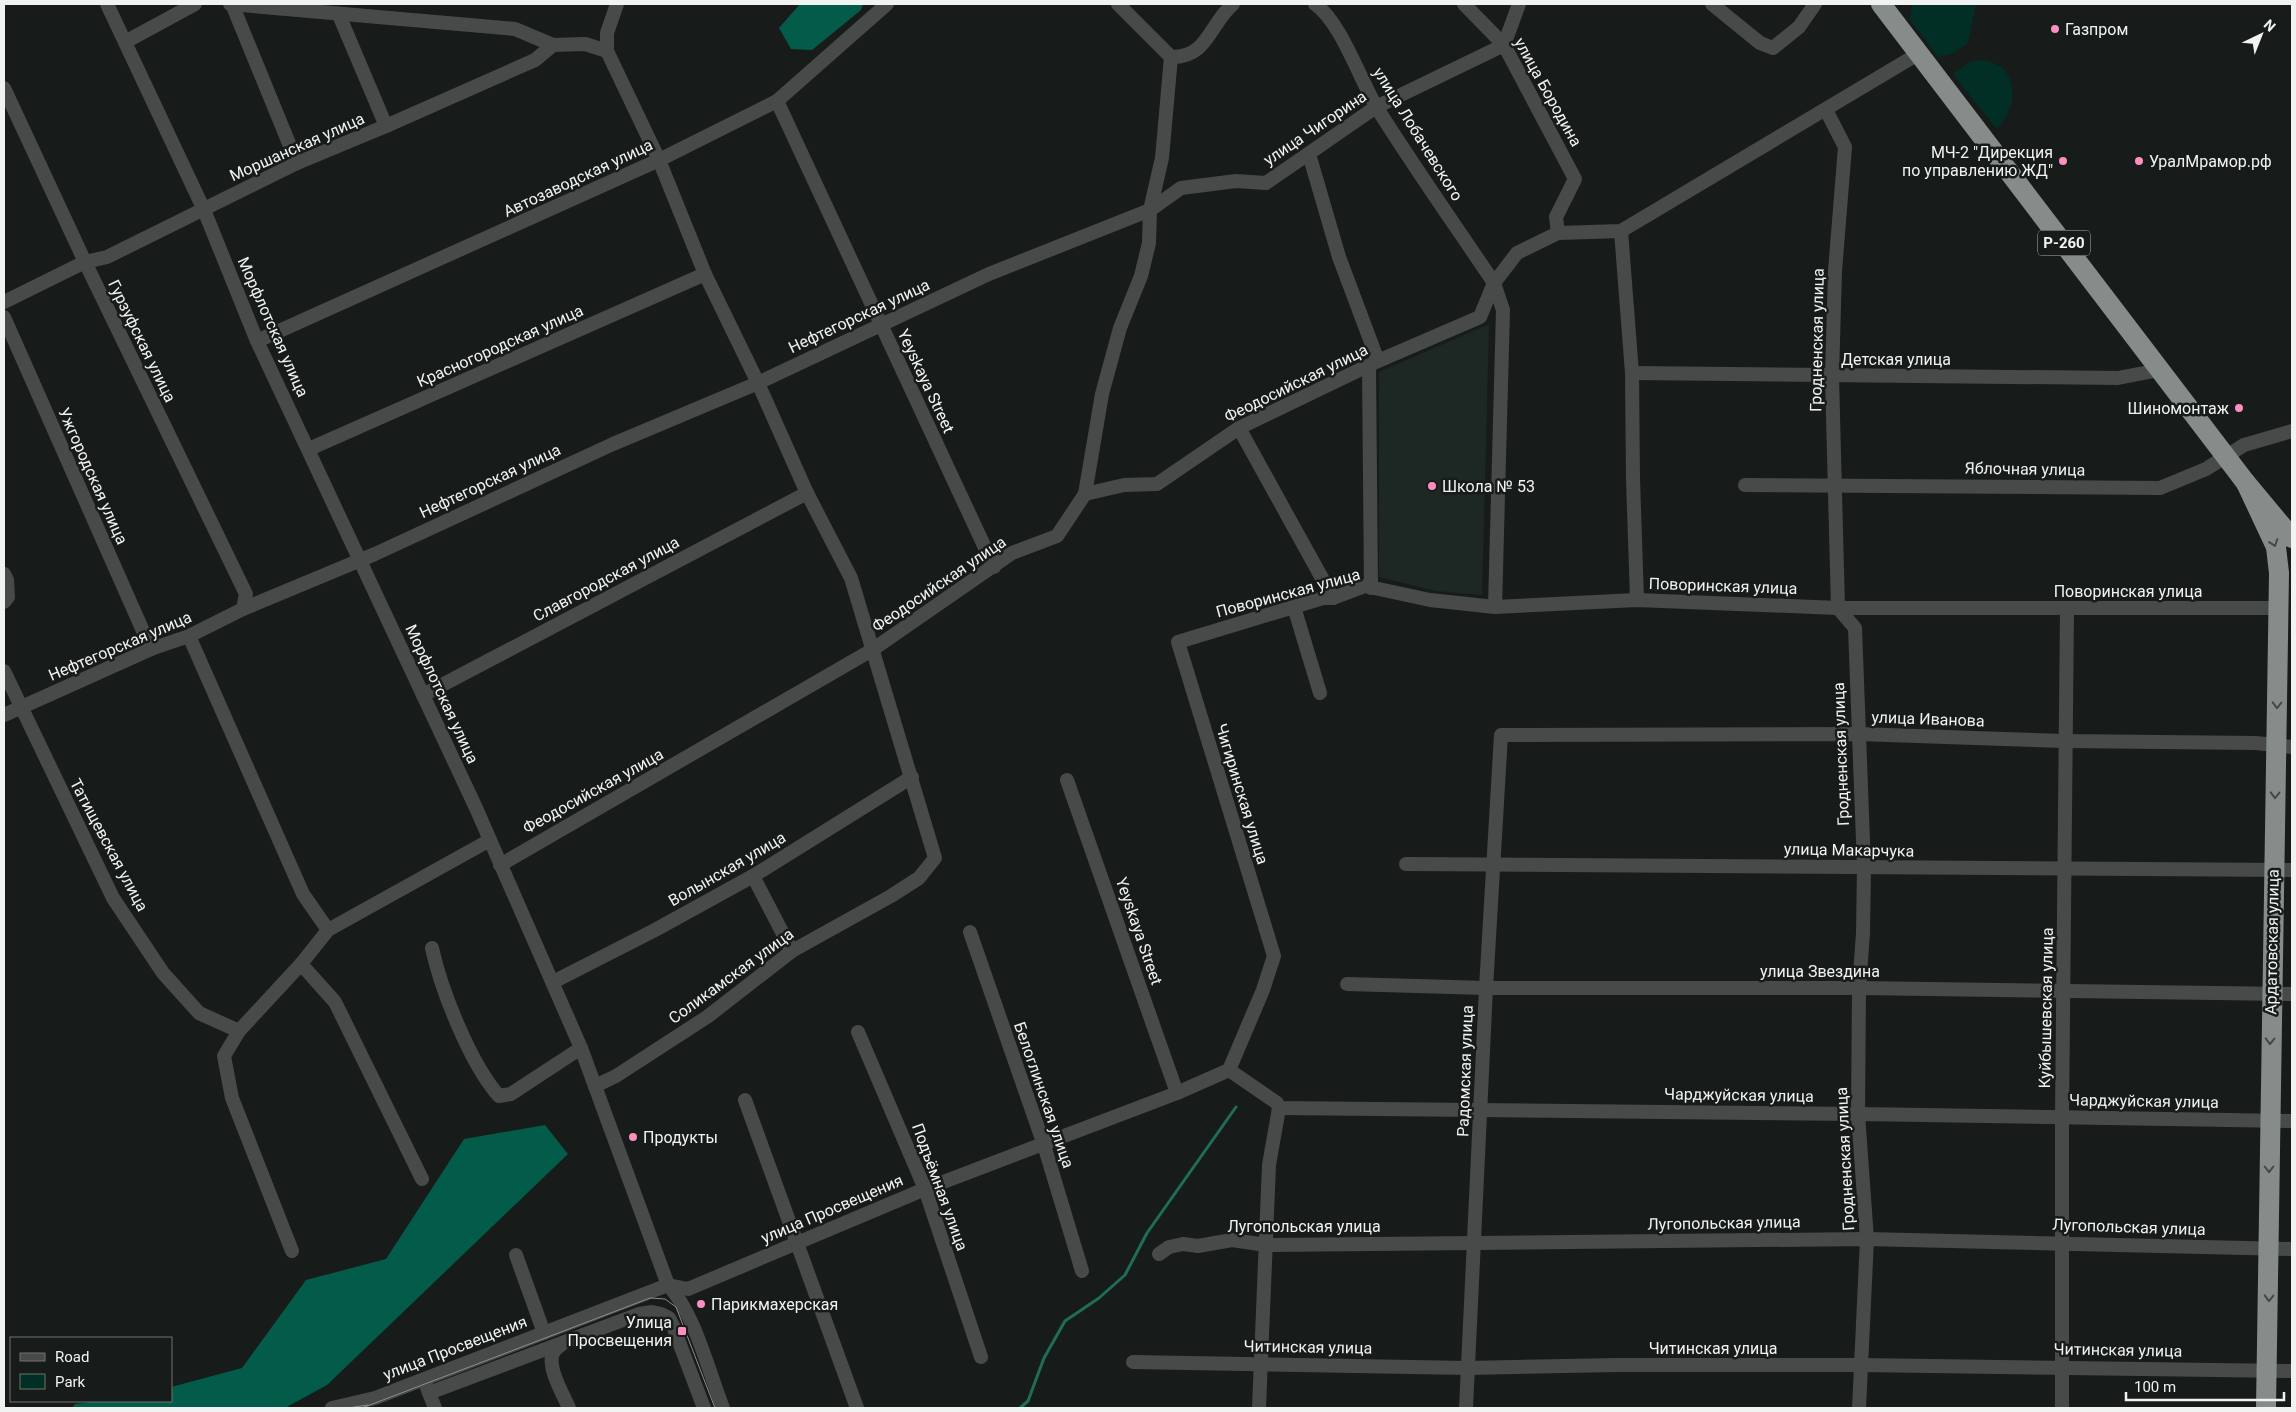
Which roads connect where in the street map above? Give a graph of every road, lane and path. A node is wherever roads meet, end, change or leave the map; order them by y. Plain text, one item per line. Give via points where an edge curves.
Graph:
1 (107, 4) edge
2 (195, 4) edge
3 (231, 4) edge
4 (617, 4) edge
5 (1118, 4) edge
6 (1232, 4) edge
7 (1315, 4) edge
8 (1464, 4) edge
9 (1520, 4) edge
10 (1712, 4) edge
11 (1815, 4) edge
12 (1880, 4) edge
13 (882, 5) edge
14 (315, 7) edge
15 (339, 15) junction
16 (125, 42) junction
17 (553, 45) junction
18 (1504, 45) junction
19 (607, 51) junction
20 (1918, 54) junction
21 (1172, 57) junction
22 (4, 88) edge
23 (777, 101) junction
24 (1376, 107) junction
25 (1826, 110) junction
26 (386, 126) junction
27 (1309, 154) junction
28 (659, 160) junction
29 (297, 163) junction
30 (204, 210) junction
31 (1150, 210) junction
32 (1621, 231) junction
33 (1558, 233) junction
34 (84, 262) junction
35 (705, 274) junction
36 (988, 274) joint
37 (1494, 283) junction
38 (4, 302) edge
39 (4, 317) edge
40 (881, 324) junction
41 (257, 341) junction
42 (1374, 364) junction
43 (2160, 370) junction
44 (1632, 373) junction
45 (1832, 376) junction
46 (758, 383) junction
47 (1239, 428) junction
48 (2292, 431) edge
49 (309, 449) junction
50 (2226, 456) junction
51 (2246, 483) junction
52 (1745, 484) dead end
53 (1834, 485) junction
54 (806, 493) junction
55 (1085, 494) junction
56 (2292, 538) edge
57 (359, 561) junction
58 (994, 567) junction
59 (2286, 567) edge
60 (4, 574) edge
61 (1371, 588) junction
62 (1333, 598) junction
63 (1637, 600) junction
64 (4, 602) edge
65 (1496, 606) junction
66 (1294, 607) junction
67 (1838, 608) junction
68 (2278, 608) junction
69 (243, 609) junction
70 (2067, 609) junction
71 (189, 636) junction
72 (1178, 642) joint
73 (151, 649) junction
74 (872, 650) junction
75 (4, 671) edge
76 (1320, 693) dead end
77 (423, 695) junction
78 (20, 708) junction
79 (4, 715) edge
80 (1858, 734) junction
81 (1501, 735) joint
82 (2065, 741) junction
83 (2284, 746) edge
84 (912, 778) junction
85 (1067, 780) dead end
86 (490, 840) junction
87 (1493, 863) junction
88 (1406, 864) dead end
89 (500, 865) junction
90 (1864, 867) junction
91 (2065, 868) junction
92 (2283, 870) edge
93 (753, 876) junction
94 (328, 930) junction
95 (970, 932) dead end
96 (432, 948) dead end
97 (792, 951) junction
98 (301, 964) junction
99 (554, 982) junction
100 (1347, 984) dead end
101 (1486, 988) junction
102 (1859, 988) junction
103 (2063, 992) junction
104 (2271, 994) junction
105 (2292, 994) edge
106 (239, 1031) junction
107 (858, 1032) dead end
108 (581, 1048) junction
109 (1229, 1070) junction
110 (595, 1086) junction
111 (1177, 1094) junction
112 (745, 1100) dead end
113 (1278, 1108) junction
114 (1481, 1109) junction
115 (1858, 1114) junction
116 (2062, 1117) junction
117 (2269, 1120) junction
118 (2292, 1121) edge
119 (1044, 1145) junction
120 (422, 1179) dead end
121 (925, 1189) junction
122 (1866, 1239) junction
123 (1476, 1242) junction
124 (2062, 1242) junction
125 (795, 1243) junction
126 (1266, 1245) junction
127 (2269, 1249) junction
128 (2292, 1249) edge
129 (292, 1251) dead end
130 (1159, 1254) dead end
131 (516, 1255) dead end
132 (1082, 1271) dead end
133 (668, 1285) junction
134 (544, 1332) junction
135 (564, 1342) junction
136 (526, 1356) junction
137 (981, 1358) dead end
138 (1133, 1362) dead end
139 (1260, 1363) junction
140 (1861, 1365) junction
141 (553, 1367) junction
142 (2062, 1367) junction
143 (1468, 1368) junction
144 (2267, 1371) junction
145 (2292, 1371) edge
146 (424, 1378) junction
147 (430, 1404) edge
148 (332, 1408) edge
149 (569, 1408) edge
150 (704, 1408) edge
151 (723, 1408) edge
152 (857, 1408) edge
153 (1260, 1408) edge
154 (1466, 1408) edge
155 (1859, 1408) edge
156 (2062, 1408) edge
157 (2266, 1408) edge

1 - 16 street, Морфлотская улица
2 - 16 street
3 - 14 street
3 - 29 street
4 - 19 street via 607,33
5 - 21 street
6 - 21 street via 1196,50 1183,57
7 - 24 street, улица Лобачевского via 1323,9 1338,33
8 - 18 street, улица Бородина
9 - 18 street
10 - 11 street via 1760,43 1773,48 1799,27
12 - 20 highway, Р-260
13 - 23 street, Автозаводская улица
14 - 15 street
15 - 17 street via 516,28
15 - 26 street
16 - 30 street, Морфлотская улица
17 - 19 street via 585,44
17 - 26 street, Моршанская улица via 535,60
18 - 24 street, улица Чигорина
18 - 33 street, улица Бородина via 1575,180 1556,216
19 - 28 street
20 - 25 street
20 - 43 highway, Р-260
21 - 31 street via 1162,158
22 - 34 street, Гурзуфская улица
23 - 28 street, Автозаводская улица
23 - 40 street, Yeyskaya Street
24 - 27 street, улица Чигорина
24 - 37 street, улица Лобачевского
25 - 32 street
25 - 45 street, Гродненская улица via 1845,147 1835,271
26 - 29 street, Моршанская улица
27 - 31 street, улица Чигорина via 1266,183 1236,181 1181,188
27 - 42 street
28 - 35 street
28 - 41 street, Автозаводская улица
29 - 30 street, Моршанская улица
30 - 34 street, Моршанская улица via 107,258
30 - 41 street, Морфлотская улица
31 - 36 street, улица Чигорина
31 - 55 street via 1149,243 1102,394
32 - 33 street
32 - 44 street
33 - 37 street, Феодосийская улица via 1517,253
34 - 38 street, Моршанская улица
34 - 69 street, Гурзуфская улица via 246,594
35 - 46 street
35 - 49 street, Красногородская улица
36 - 40 street, Нефтегорская улица
37 - 42 street, Феодосийская улица via 1480,317
37 - 65 street, улица Лобачевского via 1503,310
39 - 73 street, Ужгородская улица
40 - 46 street, Нефтегорская улица
40 - 58 street, Yeyskaya Street
41 - 49 street, Морфлотская улица
42 - 47 street, Феодосийская улица
42 - 61 street
43 - 45 street, Детская улица via 2118,378
43 - 50 highway, Р-260
44 - 45 street, Детская улица
44 - 63 street
45 - 53 street, Гродненская улица
46 - 54 street
46 - 57 street, Нефтегорская улица via 613,444
47 - 55 street, Феодосийская улица via 1157,484 1124,486
47 - 62 street
48 - 50 street, Яблочная улица via 2244,445
49 - 57 street, Морфлотская улица
50 - 51 highway, Р-260
50 - 53 street, Яблочная улица via 2206,469 2160,488
51 - 56 highway, Р-260
51 -> 59 highway, Ардатовская улица / Р-260
52 - 53 street, Яблочная улица
53 - 67 street, Гродненская улица
54 - 74 street via 851,578
54 - 77 street, Славгородская улица
55 - 58 street, Феодосийская улица via 1057,536 1012,553
57 - 69 street, Нефтегорская улица
57 - 77 street, Морфлотская улица
58 - 74 street, Феодосийская улица
59 - 68 highway, Ардатовская улица / Р-260
60 - 64 street via 8,597
61 - 62 street, Поворинская улица via 1366,586
61 - 65 street, Поворинская улица via 1430,600
62 - 66 street, Поворинская улица
63 - 65 street, Поворинская улица
63 - 67 street, Поворинская улица
66 - 72 street, Поворинская улица
66 - 76 street
67 - 70 street, Поворинская улица
67 - 80 street, Гродненская улица via 1855,628
68 - 70 street, Поворинская улица
68 -> 83 highway, Ардатовская улица / Р-260
69 - 71 street, Нефтегорская улица
70 - 82 street, Куйбышевская улица
71 - 73 street, Нефтегорская улица
71 - 94 street via 303,894
72 - 109 street, Чигиринская улица via 1274,956
73 - 78 street, Нефтегорская улица
74 - 84 street
74 - 89 street, Феодосийская улица
75 - 78 street, Татищевская улица
77 - 86 street, Морфлотская улица
78 - 79 street, Нефтегорская улица
78 - 106 street, Татищевская улица via 113,898 163,973 199,1014
80 - 81 street, улица Иванова
80 - 82 street, улица Иванова
80 - 90 street, Гродненская улица
81 - 87 street, Радомская улица
82 - 83 street, улица Иванова
82 - 91 street, Куйбышевская улица
83 -> 92 highway, Ардатовская улица / Р-260
84 - 93 street, Волынская улица
84 - 97 street, Соликамская улица via 935,858 919,878 898,892
85 - 111 street, Yeyskaya Street
86 - 89 street, Морфлотская улица
86 - 94 street
87 - 88 street, улица Макарчука
87 - 90 street, улица Макарчука
87 - 101 street, Радомская улица
89 - 99 street, Морфлотская улица
90 - 91 street, улица Макарчука
90 - 102 street, Гродненская улица
91 - 92 street, улица Макарчука
91 - 103 street, Куйбышевская улица
92 - 104 highway, Ардатовская улица / Р-260
93 - 97 street
93 - 99 street, Волынская улица
94 - 98 street
95 - 119 street, Белоглинская улица
96 - 108 street via 437,971 473,1058 499,1096 511,1094
97 - 110 street, Соликамская улица via 707,1017 616,1076
98 - 106 street
98 - 120 street via 335,1002
99 - 108 street, Морфлотская улица
100 - 101 street, улица Звездина
101 - 102 street, улица Звездина
101 - 114 street, Радомская улица
102 - 103 street, улица Звездина
102 - 115 street, Гродненская улица
103 - 104 street, улица Звездина
103 - 116 street, Куйбышевская улица
104 - 105 street, улица Звездина
104 -> 117 highway, Ардатовская улица / Р-260
106 - 129 street via 224,1056 232,1098
107 - 121 street, Подъёмная улица
108 - 110 street, Морфлотская улица
109 - 111 street, улица Просвещения
109 - 113 street via 1278,1103
110 - 133 street, Морфлотская улица
111 - 119 street, улица Просвещения
112 - 125 street
113 - 114 street, Чарджуйская улица
113 - 126 street via 1270,1164
114 - 115 street, Чарджуйская улица
114 - 123 street, Радомская улица
115 - 116 street, Чарджуйская улица
115 - 122 street, Гродненская улица
116 - 117 street, Чарджуйская улица
116 - 124 street, Куйбышевская улица
117 - 118 street, Чарджуйская улица
117 -> 127 highway, Ардатовская улица / Р-260
119 - 121 street, улица Просвещения
119 - 132 street, Белоглинская улица
121 - 125 street, улица Просвещения
121 - 137 street, Подъёмная улица
122 - 123 street, Лугопольская улица
122 - 124 street, Лугопольская улица
122 - 140 street, Гродненская улица
123 - 126 street, Лугопольская улица
123 - 143 street, Радомская улица
124 - 127 street, Лугопольская улица
124 - 142 street, Куйбышевская улица
125 - 133 street, улица Просвещения via 688,1289
125 - 152 street
126 - 130 street, Лугопольская улица via 1232,1240 1198,1246 1183,1244 1169,1247
126 - 139 street
127 - 128 street, Лугопольская улица
127 -> 144 highway, Ардатовская улица / Р-260
131 - 134 street
133 - 134 street, улица Просвещения
133 - 151 street, Морфлотская улица via 678,1297 692,1326
134 - 146 street, улица Просвещения
135 - 136 street, улица Просвещения
135 - 141 street via 554,1350
135 - 150 street, улица Просвещения via 652,1312 669,1318
136 - 141 street via 547,1361
136 - 147 street, улица Просвещения
138 - 139 street, Читинская улица
139 - 143 street, Читинская улица
139 - 153 street
140 - 142 street, Читинская улица
140 - 143 street, Читинская улица
140 - 155 street, Гродненская улица
141 - 149 street
142 - 144 street, Читинская улица
142 - 156 street, Куйбышевская улица
143 - 154 street, Радомская улица
144 - 145 street, Читинская улица
144 - 157 highway, Ардатовская улица / Р-260
146 - 147 street
146 - 148 street, улица Просвещения via 375,1398

